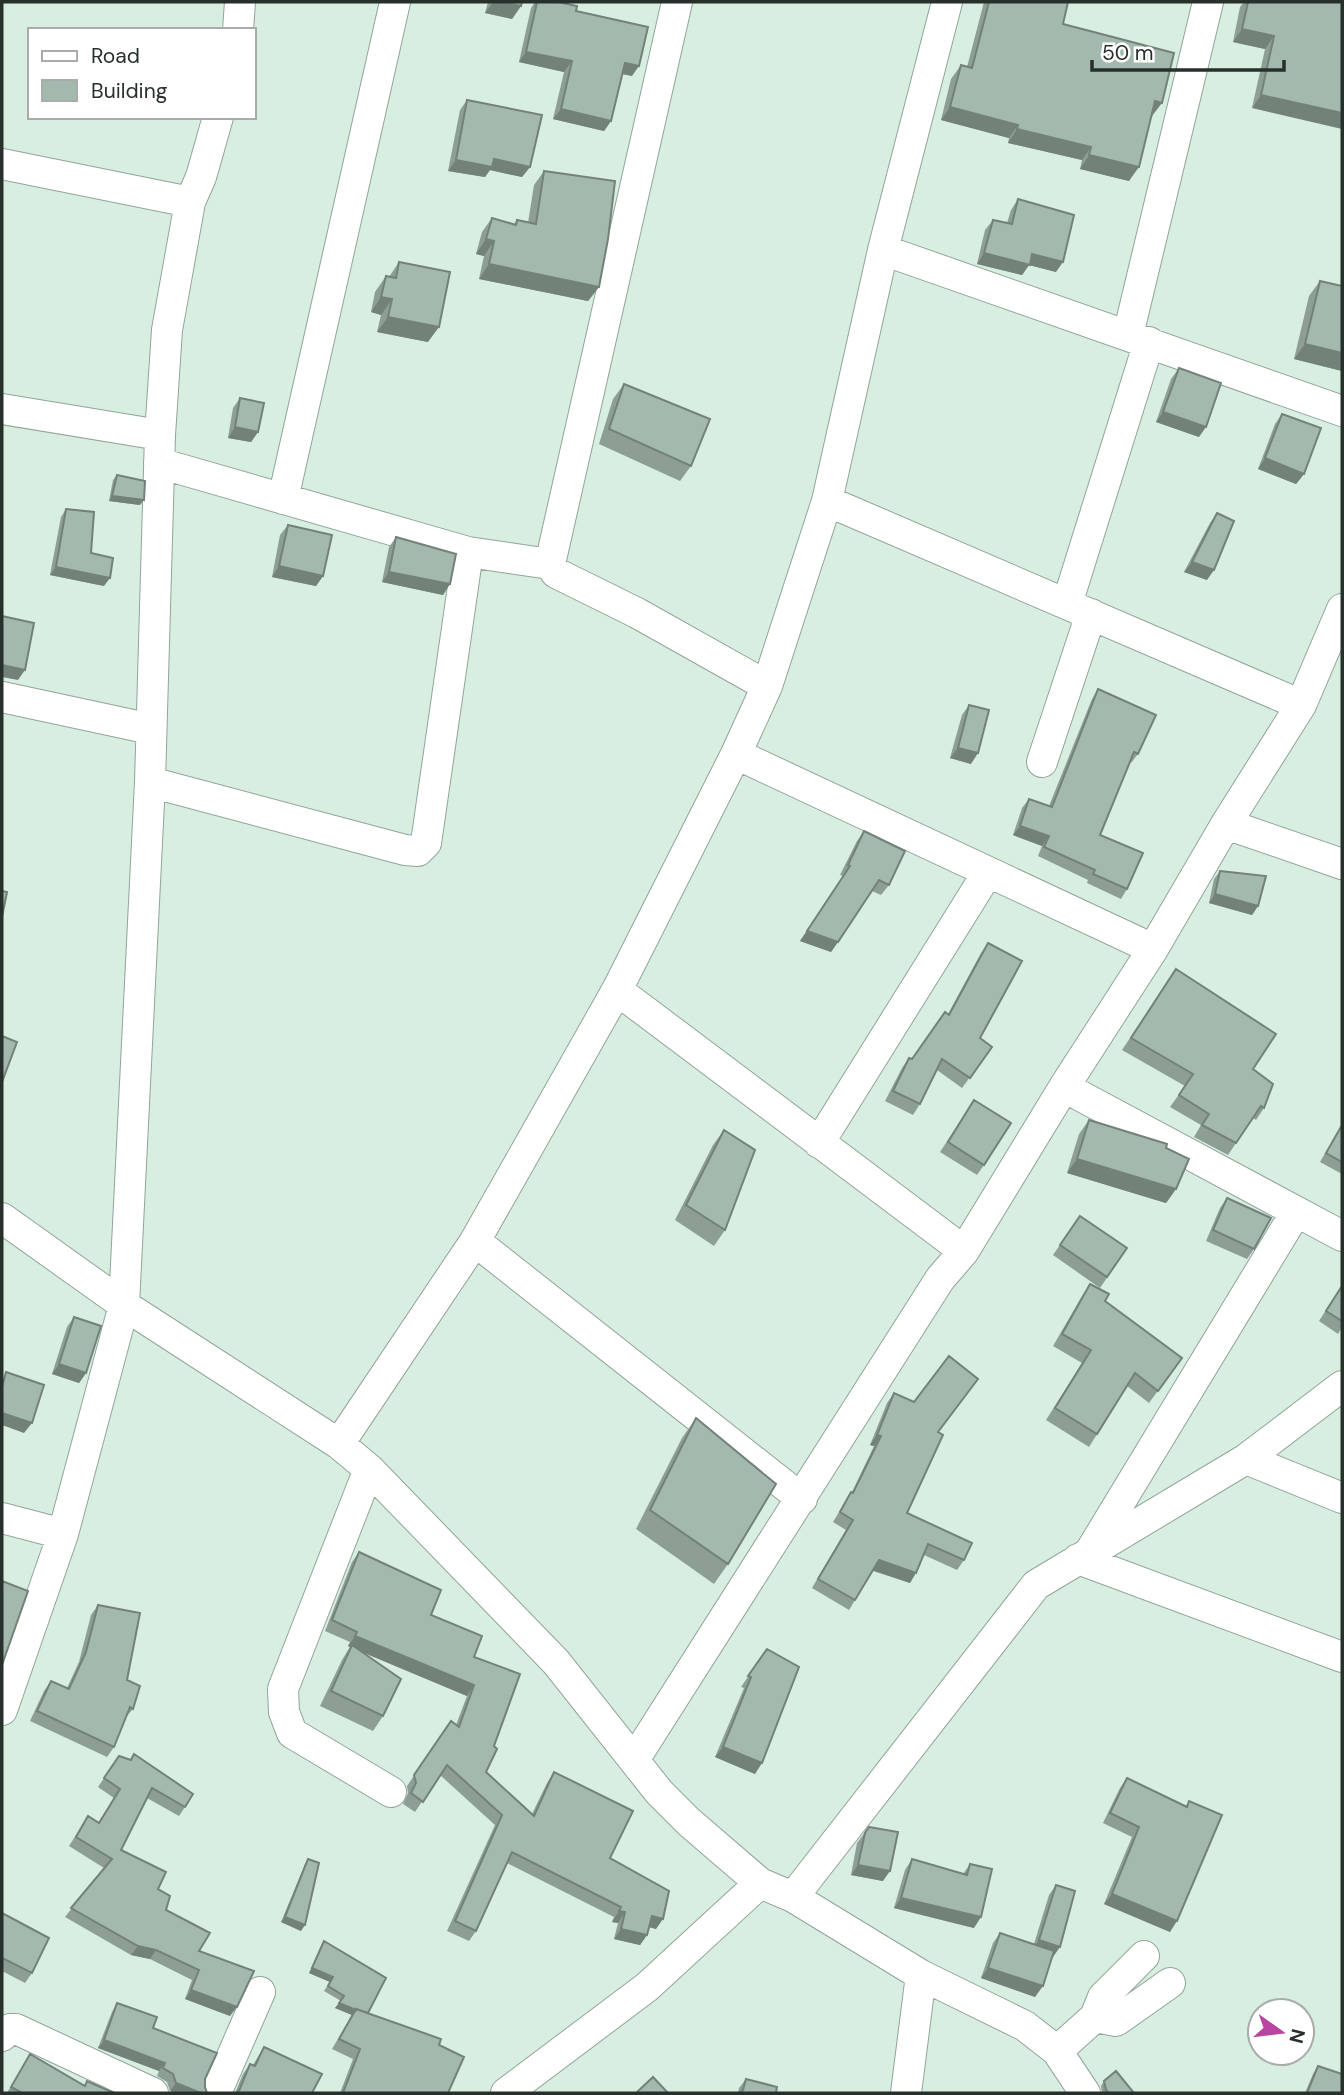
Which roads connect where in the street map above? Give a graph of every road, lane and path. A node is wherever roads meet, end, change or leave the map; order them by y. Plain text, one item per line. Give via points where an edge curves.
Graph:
1 (240, 2) edge
2 (395, 2) edge
3 (677, 2) edge
4 (947, 2) edge
5 (1208, 2) edge
6 (238, 28) edge
7 (217, 119) edge
8 (2, 164) edge
9 (190, 202) junction
10 (883, 250) junction
11 (1138, 339) junction
12 (2, 409) edge
13 (1342, 411) edge
14 (159, 449) junction
15 (283, 499) junction
16 (827, 501) junction
17 (468, 552) junction
18 (550, 564) junction
19 (1079, 609) junction
20 (1342, 609) edge
21 (766, 686) junction
22 (2, 697) edge
23 (1301, 705) junction
24 (151, 729) junction
25 (736, 754) junction
26 (1042, 762) dead end
27 (150, 782) junction
28 (1226, 824) junction
29 (1342, 863) edge
30 (988, 872) junction
31 (1153, 949) junction
32 (617, 990) junction
33 (1064, 1087) junction
34 (819, 1143) junction
35 (1296, 1212) junction
36 (2, 1218) edge
37 (1342, 1236) edge
38 (475, 1241) junction
39 (964, 1251) junction
40 (124, 1305) junction
41 (1342, 1386) edge
42 (338, 1444) junction
43 (1246, 1459) junction
44 (369, 1469) junction
45 (1342, 1498) edge
46 (802, 1499) junction
47 (2, 1518) edge
48 (62, 1534) junction
49 (1084, 1555) junction
50 (1342, 1657) edge
51 (2, 1710) edge
52 (634, 1760) junction
53 (391, 1792) dead end
54 (760, 1883) junction
55 (793, 1897) junction
56 (1144, 1956) dead end
57 (921, 1975) junction
58 (1170, 1983) dead end
59 (260, 1992) dead end
60 (1096, 2017) junction
61 (2, 2036) edge
62 (1057, 2051) junction
63 (153, 2093) edge
64 (216, 2093) edge
65 (506, 2093) edge
66 (906, 2093) edge
67 (1085, 2093) edge

1 - 6 street
2 - 15 street
3 - 18 street
4 - 10 street
5 - 11 street
7 - 9 street
8 - 9 street
9 - 14 street via 167,330
10 - 11 street
10 - 16 street
11 - 13 street
11 - 19 street
12 - 14 street
14 - 15 street
14 - 24 street
15 - 17 street
16 - 19 street
16 - 21 street
17 - 18 street
17 - 27 street via 426,843 418,851
18 - 21 street via 556,573
19 - 23 street
19 - 26 street
20 - 23 street
21 - 25 street
22 - 24 street
23 - 28 street
24 - 27 street
25 - 30 street
25 - 32 street
27 - 40 street
28 - 29 street
28 - 31 street
30 - 31 street
30 - 34 street
31 - 33 street
32 - 34 street
32 - 38 street
33 - 35 street
33 - 39 street
34 - 39 street
35 - 37 street
35 - 49 street
36 - 40 street
38 - 42 street
38 - 46 street
39 - 46 street via 940,1279
40 - 42 street
40 - 48 street
41 - 43 street
42 - 44 street
43 - 45 street
43 - 49 street
44 - 52 street via 556,1662
44 - 53 street via 283,1689 284,1712 292,1733
46 - 52 street
47 - 48 street
48 - 51 street
49 - 50 street
49 - 55 street via 1036,1585
52 - 54 street via 689,1822
54 - 55 street
54 - 65 street via 647,1987
55 - 57 street
56 - 60 street via 1103,1997
57 - 62 street via 1025,2026
57 - 66 street
58 - 60 street via 1116,2021
59 - 64 street
60 - 62 street
61 - 63 street via 16,2029
62 - 67 street

